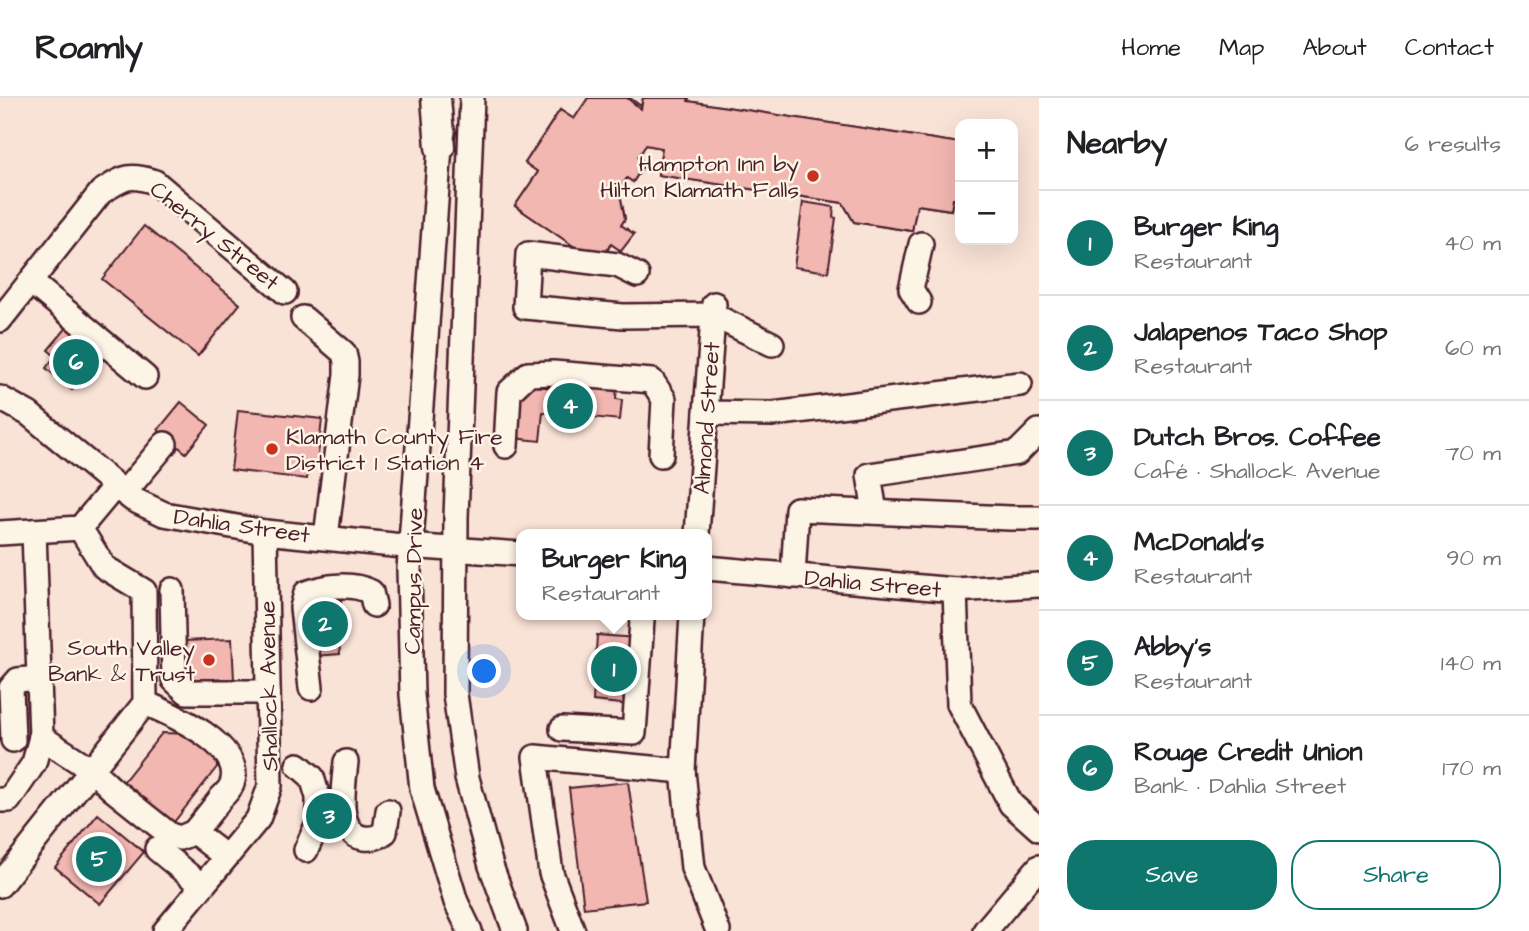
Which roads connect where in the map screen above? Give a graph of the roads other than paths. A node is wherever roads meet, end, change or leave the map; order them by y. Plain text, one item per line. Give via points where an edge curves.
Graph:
1 (436, 98) edge
2 (449, 98) edge
3 (472, 98) edge
4 (440, 147) junction
5 (921, 244) dead end
6 (636, 275) dead end
7 (31, 282) junction
8 (285, 292) dead end
9 (919, 302) dead end
10 (714, 309) junction
11 (303, 318) dead end
12 (0, 320) edge
13 (772, 344) dead end
14 (145, 377) dead end
15 (1020, 384) dead end
16 (0, 398) edge
17 (706, 413) junction
18 (1039, 431) edge
19 (165, 444) dead end
20 (506, 446) dead end
21 (661, 455) dead end
22 (119, 489) junction
23 (875, 512) junction
24 (1039, 518) edge
25 (80, 528) junction
26 (697, 529) edge
27 (34, 531) junction
28 (265, 532) junction
29 (0, 533) edge
30 (326, 537) junction
31 (411, 546) junction
32 (456, 550) junction
33 (516, 554) edge
34 (712, 568) edge
35 (793, 576) junction
36 (1039, 585) edge
37 (172, 590) dead end
38 (955, 590) junction
39 (374, 605) dead end
40 (642, 620) edge
41 (692, 620) edge
42 (39, 678) junction
43 (311, 688) dead end
44 (268, 692) junction
45 (145, 703) junction
46 (562, 729) dead end
47 (41, 737) junction
48 (13, 740) dead end
49 (346, 762) dead end
50 (298, 765) dead end
51 (92, 770) junction
52 (683, 771) junction
53 (0, 800) edge
54 (388, 811) dead end
55 (1039, 829) edge
56 (194, 832) junction
57 (157, 849) dead end
58 (306, 850) dead end
59 (226, 858) junction
60 (1039, 867) edge
61 (0, 885) edge
62 (202, 886) junction
63 (174, 928) edge
64 (470, 931) edge
65 (515, 931) edge
66 (573, 931) edge
67 (718, 931) edge
68 (985, 931) edge

1 - 4 main road
2 - 4 street, Campus Drive
3 - 32 street, Campus Drive
4 - 31 street, Campus Drive
5 - 9 street via 911,289
6 - 10 street via 617,265 528,254 525,307 623,316
7 - 8 street, Cherry Street via 101,192 123,179 138,177 155,182
7 - 12 street, Cherry Street
7 - 14 street
10 - 13 street
10 - 17 street, Almond Street
11 - 30 street via 344,354 346,362
15 - 17 street via 772,414
16 - 22 street, Dahlia Street via 29,414
17 - 26 street, Almond Street
18 - 23 street via 1017,453 869,475
19 - 22 street
20 - 21 street via 509,392 528,374 554,373 652,381 664,399
22 - 25 street
22 - 28 street, Dahlia Street via 164,514
23 - 24 street
23 - 35 street via 797,509
25 - 27 street
25 - 45 street via 104,567 144,591
27 - 29 street
27 - 42 street
28 - 30 street, Dahlia Street
28 - 44 street, Shallock Avenue
30 - 31 street, Dahlia Street
31 - 32 street, Dahlia Street
31 - 64 street, Campus Drive via 412,695 422,789 456,902
32 - 33 street, Dahlia Street
32 - 65 street, Campus Drive via 455,694 467,778
34 - 35 street, Dahlia Street
35 - 38 street, Dahlia Street
36 - 38 street, Dahlia Street
37 - 44 street via 174,680 187,692
38 - 55 street via 959,704 1011,804
39 - 43 street via 371,592 361,587 321,587 306,593 302,608
40 - 46 street via 634,733
41 - 52 street
42 - 47 street
42 - 48 street via 18,680 11,688
44 - 59 street, Shallock Avenue via 270,786 258,819
45 - 51 street
45 - 56 street via 212,739 229,757 231,785
47 - 51 street
47 - 53 street via 34,763 9,800
49 - 54 street via 343,805 350,830 360,838 376,839 385,832
50 - 58 street via 312,777 318,797 318,823
51 - 56 street via 170,835 180,838
51 - 61 street
52 - 66 street via 535,757 551,873
52 - 67 street via 693,868
56 - 59 street
57 - 62 street
59 - 62 street, Shallock Avenue
60 - 68 street
62 - 63 street, Shallock Avenue

